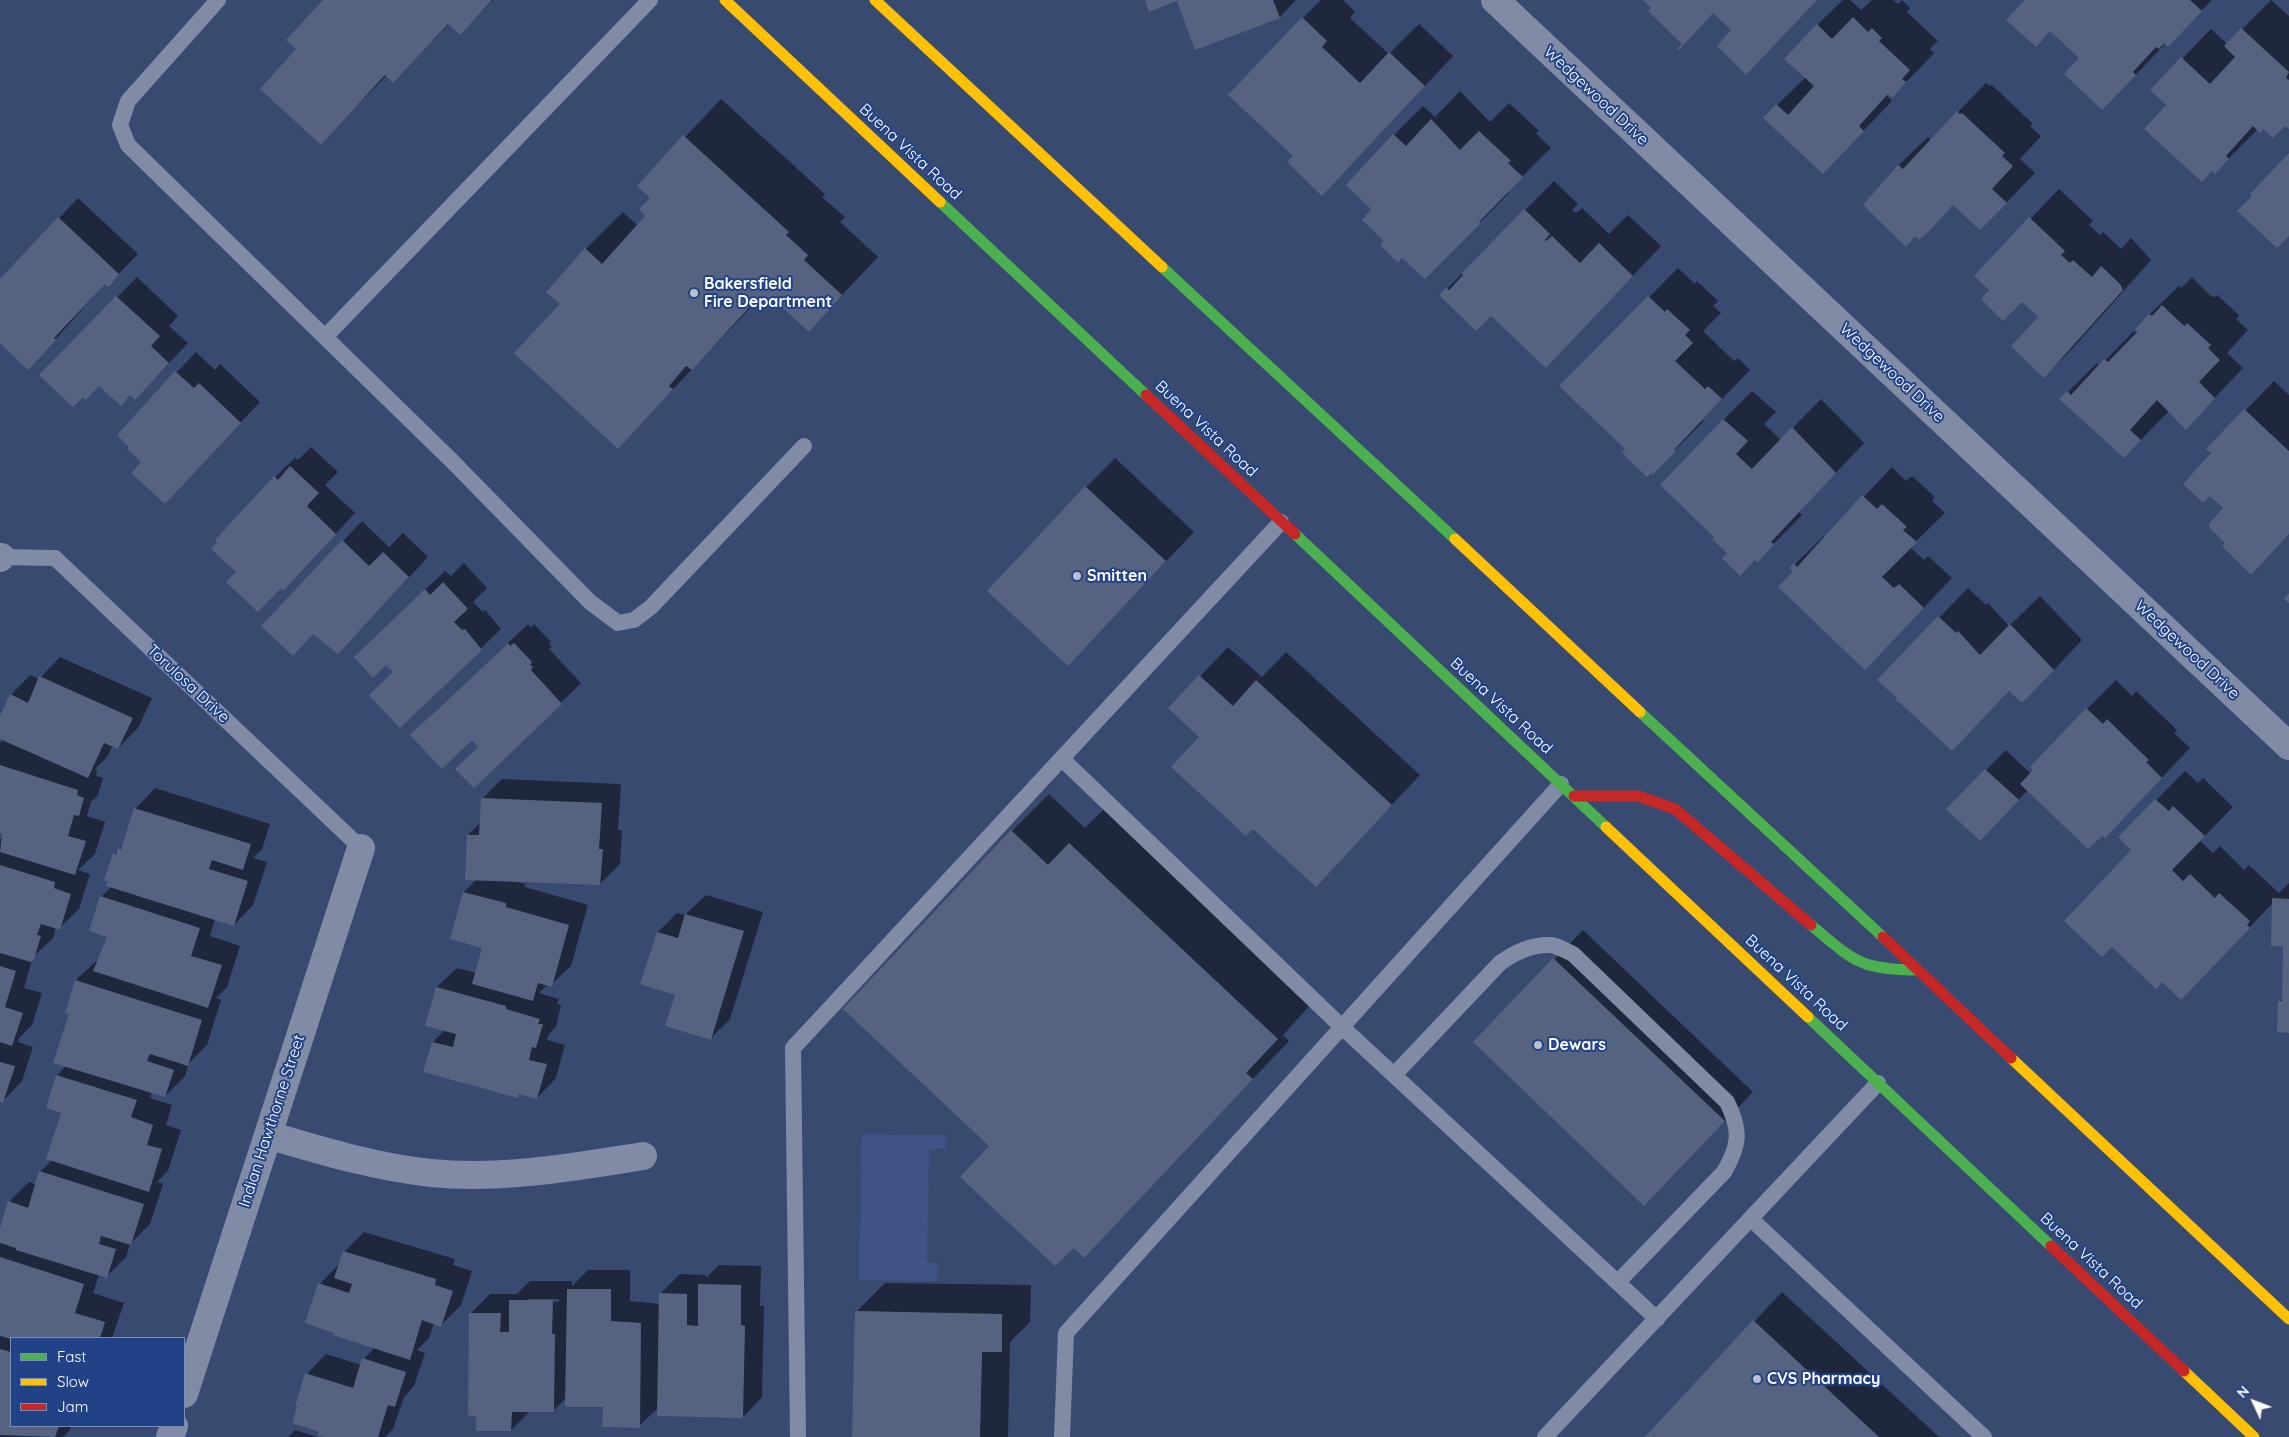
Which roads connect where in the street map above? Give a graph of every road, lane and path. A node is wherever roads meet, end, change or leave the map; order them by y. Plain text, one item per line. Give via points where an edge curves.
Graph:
1 (218, 0) edge
2 (650, 0) edge
3 (725, 0) edge
4 (875, 0) edge
5 (1494, 0) edge
6 (325, 337) junction
7 (804, 446) dead end
8 (1282, 522) junction
9 (0, 557) edge
10 (2289, 746) edge
11 (1062, 759) junction
12 (1561, 784) junction
13 (1574, 796) junction
14 (361, 848) joint
15 (1918, 970) junction
16 (1342, 1027) junction
17 (1394, 1075) junction
18 (1878, 1083) junction
19 (268, 1136) junction
20 (643, 1156) dead end
21 (1751, 1219) junction
22 (1618, 1282) junction
23 (1657, 1319) junction
24 (2289, 1319) edge
25 (185, 1391) edge
26 (798, 1437) edge
27 (1062, 1437) edge
28 (1544, 1437) edge
29 (1984, 1437) edge
30 (2254, 1437) edge

1 - 6 lane via 128,101 120,125 128,145
2 - 6 lane
3 - 8 main road, Buena Vista Road
4 - 15 main road
5 - 10 street, Wedgewood Drive
6 - 7 lane via 590,602 618,623 634,620 651,608
8 - 11 lane
8 - 12 main road, Buena Vista Road
9 - 14 lane, Torulosa Drive via 55,558
11 - 16 lane
11 - 26 lane via 793,1048
12 - 13 main road, Buena Vista Road
12 - 16 lane
13 - 15 main road via 1638,796 1675,809 1849,958 1881,970
13 - 18 main road, Buena Vista Road
14 - 19 street, Indian Hawthorne Street
15 - 24 main road
16 - 17 lane
16 - 27 lane via 1066,1333
17 - 22 lane
17 - 22 lane via 1500,963 1516,952 1553,945 1573,954 1727,1102 1735,1118 1735,1154 1724,1172
18 - 21 lane
18 - 30 main road, Buena Vista Road
19 - 20 street via 353,1160 432,1173 510,1174
19 - 25 street, Indian Hawthorne Street
21 - 23 lane
21 - 29 lane
22 - 23 lane
23 - 28 lane

